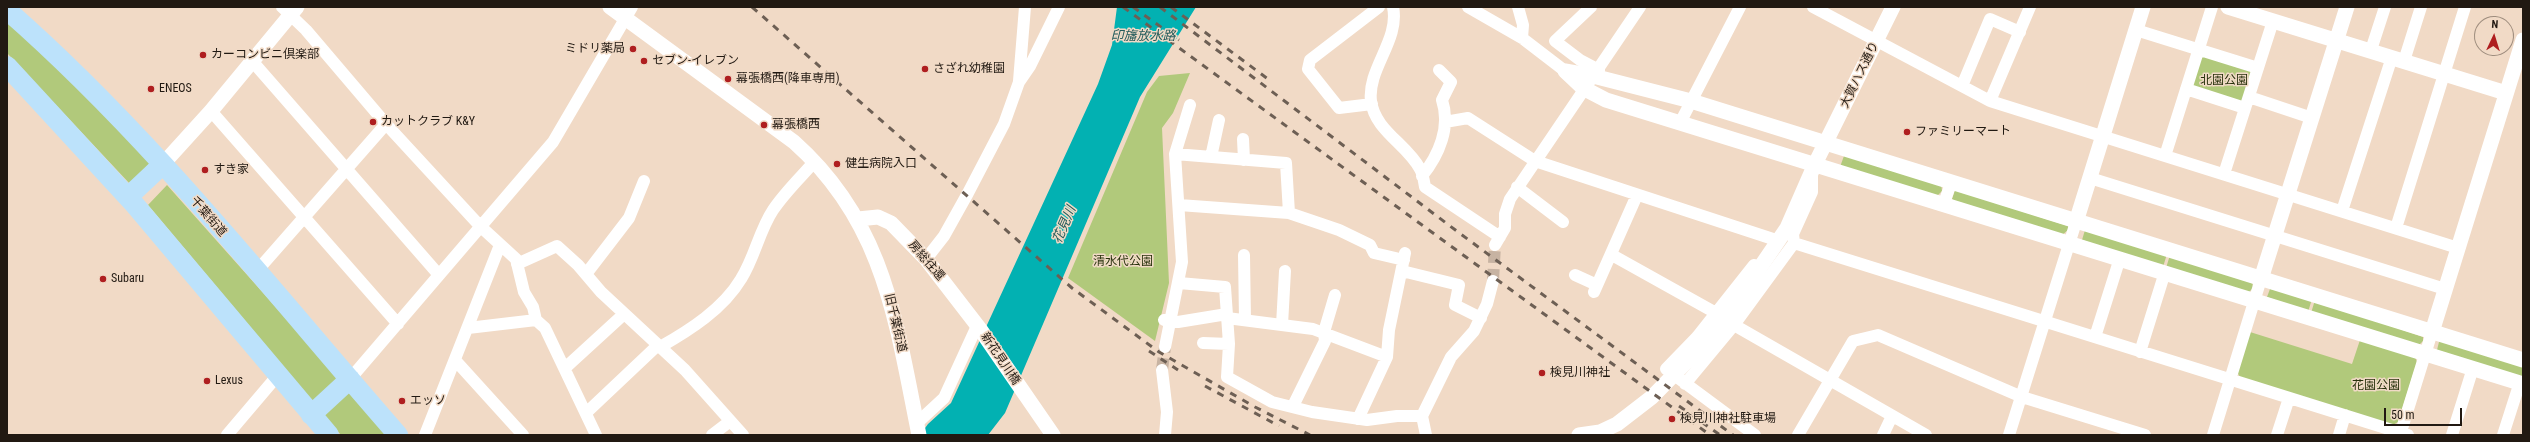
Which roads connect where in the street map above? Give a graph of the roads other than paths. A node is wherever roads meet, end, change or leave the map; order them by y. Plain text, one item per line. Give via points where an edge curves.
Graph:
1 (610, 7) edge
2 (1025, 7) edge
3 (1059, 7) edge
4 (1380, 7) edge
5 (1393, 7) edge
6 (1468, 7) edge
7 (1518, 7) edge
8 (1591, 7) edge
9 (1640, 7) edge
10 (1740, 7) edge
11 (1813, 7) edge
12 (1893, 7) edge
13 (2030, 7) edge
14 (2143, 7) edge
15 (2212, 7) edge
16 (2228, 7) edge
17 (2346, 7) edge
18 (2385, 7) edge
19 (2421, 7) edge
20 (2466, 7) edge
21 (7, 10) edge
22 (290, 10) edge
23 (629, 13) edge
24 (2273, 21) junction
25 (2136, 30) junction
26 (2020, 32) junction
27 (1522, 38) junction
28 (2337, 40) junction
29 (2523, 40) edge
30 (1877, 41) junction
31 (2199, 50) junction
32 (2371, 50) junction
33 (2398, 59) junction
34 (253, 62) junction
35 (7, 66) edge
36 (2258, 68) junction
37 (1440, 70) dead end
38 (1565, 71) junction
39 (1596, 73) junction
40 (2446, 73) junction
41 (1018, 82) junction
42 (1962, 86) junction
43 (1583, 88) junction
44 (2186, 89) junction
45 (2506, 93) junction
46 (1691, 101) junction
47 (1990, 101) junction
48 (2247, 102) junction
49 (1372, 104) junction
50 (1190, 105) dead end
51 (211, 111) junction
52 (2312, 118) junction
53 (1219, 120) dead end
54 (1445, 122) junction
55 (1680, 123) junction
56 (386, 124) junction
57 (2103, 137) junction
58 (1243, 139) dead end
59 (1827, 144) junction
60 (1175, 154) junction
61 (2165, 156) junction
62 (1211, 157) junction
63 (1244, 160) junction
64 (815, 161) junction
65 (1535, 161) junction
66 (162, 165) junction
67 (1814, 169) junction
68 (345, 170) junction
69 (2224, 174) junction
70 (1422, 176) junction
71 (2090, 178) junction
72 (644, 181) dead end
73 (1951, 183) junction
74 (1517, 187) junction
75 (1637, 195) junction
76 (2287, 195) junction
77 (128, 197) junction
78 (1944, 203) junction
79 (1179, 205) junction
80 (2342, 211) junction
81 (1289, 213) junction
82 (304, 216) junction
83 (858, 219) junction
84 (1563, 222) dead end
85 (2076, 222) junction
86 (480, 226) junction
87 (2396, 228) junction
88 (2274, 235) junction
89 (1773, 239) junction
90 (2070, 242) junction
91 (1794, 243) junction
92 (500, 244) junction
93 (2458, 248) junction
94 (1612, 255) junction
95 (1244, 256) dead end
96 (2120, 258) junction
97 (926, 259) junction
98 (1404, 261) junction
99 (517, 264) junction
100 (1284, 271) dead end
101 (256, 272) junction
102 (2165, 272) junction
103 (586, 274) junction
104 (439, 275) junction
105 (1575, 275) dead end
106 (2261, 279) junction
107 (1493, 281) tunnel mouth
108 (1179, 283) junction
109 (2445, 289) junction
110 (1335, 295) dead end
111 (2255, 300) junction
112 (1716, 313) junction
113 (624, 314) junction
114 (1227, 316) junction
115 (1481, 318) junction
116 (536, 320) junction
117 (1245, 320) junction
118 (1167, 321) junction
119 (2045, 322) junction
120 (398, 324) junction
121 (1282, 325) junction
122 (1734, 325) junction
123 (978, 327) junction
124 (468, 328) junction
125 (1324, 332) junction
126 (2432, 332) junction
127 (2095, 337) junction
128 (1203, 343) dead end
129 (1229, 344) junction
130 (659, 346) junction
131 (1166, 347) tunnel mouth
132 (2140, 352) junction
133 (2426, 352) junction
134 (1387, 357) junction
135 (455, 360) junction
136 (2523, 360) edge
137 (565, 368) junction
138 (2474, 368) junction
139 (1162, 370) tunnel mouth
140 (278, 375) junction
141 (350, 380) junction
142 (1830, 380) junction
143 (2231, 380) junction
144 (2521, 383) edge
145 (1685, 384) junction
146 (2022, 397) junction
147 (2289, 398) junction
148 (1293, 406) junction
149 (586, 413) junction
150 (311, 415) junction
151 (2345, 415) junction
152 (1422, 416) junction
153 (1892, 416) junction
154 (1358, 420) junction
155 (729, 422) junction
156 (916, 431) edge
157 (2403, 434) edge
158 (227, 435) edge
159 (329, 435) edge
160 (398, 435) edge
161 (425, 435) edge
162 (523, 435) edge
163 (596, 435) edge
164 (712, 435) edge
165 (743, 435) edge
166 (1053, 435) edge
167 (1165, 435) edge
168 (1426, 435) edge
169 (1579, 435) edge
170 (1755, 435) edge
171 (1798, 435) edge
172 (1883, 435) edge
173 (1926, 435) edge
174 (2009, 435) edge
175 (2146, 435) edge
176 (2213, 435) edge
177 (2277, 435) edge
178 (2339, 435) edge
179 (2452, 435) edge
180 (2503, 435) edge

1 - 23 street, 旧千葉街道
2 - 41 street
3 - 41 street via 1030,66
4 - 49 street via 1310,60 1308,68 1339,108
5 - 49 street via 1393,29 1373,83
6 - 27 street
7 - 27 street via 1523,24
8 - 39 street via 1556,41
9 - 39 street
10 - 46 street
11 - 30 street
12 - 30 street, 大賀ハス通り
13 - 26 street
14 - 25 street
15 - 31 street
16 - 24 street
17 - 28 street
18 - 32 street
19 - 33 street
20 - 40 street
21 - 66 highway, 千葉街道 via 66,62
22 - 34 street
22 - 56 street
23 - 64 street, 旧千葉街道 via 776,127
23 - 86 street via 553,142 491,217
24 - 28 street
24 - 36 street
25 - 31 street
25 - 57 street
26 - 42 street via 1990,18
26 - 47 street
27 - 38 street
28 - 32 street
28 - 52 street
29 - 45 street
30 - 42 street
30 - 59 street, 大賀ハス通り
31 - 36 street
31 - 44 street
32 - 33 street
33 - 40 street
33 - 80 street
34 - 51 street
34 - 68 street
35 - 77 highway
36 - 48 street
37 - 54 street via 1450,82 1442,100 1446,113
38 - 39 street
38 - 43 street
39 - 43 street
39 - 46 street
40 - 45 street
40 - 87 street
41 - 97 street via 1004,124 972,186 944,236
42 - 47 street
43 - 55 street via 1606,100
43 - 65 street
44 - 48 street
44 - 61 street
45 - 93 street
46 - 55 street
46 - 59 street
47 - 57 street
48 - 52 street
48 - 69 street
49 - 70 street via 1374,115 1380,124 1417,165
50 - 60 street
51 - 66 street
51 - 82 street
52 - 76 street
53 - 62 street
54 - 65 street via 1468,118
54 - 70 street via 1436,159
55 - 67 street
56 - 68 street
56 - 86 street
57 - 61 street
57 - 71 street
58 - 63 street
59 - 67 street, 大賀ハス通り
59 - 73 street
60 - 62 street
60 - 79 street
61 - 69 street
62 - 63 street
63 - 81 street via 1286,163
64 - 83 street, 旧千葉街道
64 - 130 street via 774,208 761,230 741,278 727,297 700,322
65 - 74 street
65 - 75 street
66 - 77 highway
66 - 101 highway, 千葉街道
67 - 78 street
67 - 89 street via 1799,188
67 - 91 street via 1812,192 1793,234
67 - 169 street, 大賀ハス通り via 1787,228 1704,344 1652,397 1617,424 1600,432
68 - 82 street
68 - 104 street
69 - 76 street
70 - 74 street via 1425,187 1497,241 1505,228 1505,214
71 - 85 street
71 - 88 street
72 - 103 street via 629,218
73 - 78 street
73 - 85 street
74 - 84 street
75 - 89 street
75 - 94 street
76 - 80 street
76 - 88 street
77 - 140 highway
78 - 90 street
79 - 81 street
79 - 108 street via 1182,262
80 - 87 street
81 - 98 street via 1339,230 1370,245 1374,253
82 - 101 street
82 - 120 street
83 - 97 street, 房総往還 via 878,217 891,223
83 - 156 street, 旧千葉街道 via 887,286
85 - 90 street
85 - 106 street
86 - 92 street
86 - 104 street
87 - 93 street
88 - 106 street
88 - 109 street
89 - 112 street
90 - 96 street
90 - 119 street
91 - 119 street
91 - 122 street
92 - 99 street via 516,259
92 - 124 street
93 - 109 street
94 - 105 street via 1596,288
94 - 112 street
95 - 117 street
96 - 102 street
96 - 127 street
97 - 123 street, 房総往還
98 - 115 street via 1459,286 1455,305
98 - 134 street via 1389,330
99 - 103 street via 557,246
99 - 116 street via 524,292 533,307
100 - 121 street
101 - 141 highway, 千葉街道
102 - 111 street
102 - 132 street
103 - 113 street
104 - 120 street
106 - 111 street
106 - 126 street
107 - 115 street
108 - 114 street via 1225,287
108 - 118 street
109 - 126 street
110 - 125 street
111 - 133 street
111 - 143 street
112 - 145 street via 1697,338 1666,369
113 - 130 street
113 - 137 street
114 - 117 street
114 - 118 street
114 - 129 street
115 - 152 street via 1474,332 1451,357
116 - 124 street
116 - 137 street via 545,328
117 - 121 street
118 - 131 street
119 - 127 street
119 - 146 street
120 - 141 street
121 - 125 street
122 - 142 street
122 - 145 street
123 - 156 street via 944,398
123 - 166 street, 新花見川橋
124 - 135 street
125 - 134 street
125 - 148 street via 1325,341
126 - 133 street
126 - 136 street
127 - 132 street
128 - 129 street
129 - 148 street via 1227,377 1272,402
130 - 149 street
130 - 155 street via 685,370
132 - 143 street
133 - 138 street
133 - 157 street
134 - 154 street
135 - 161 street
135 - 162 street
137 - 149 street
138 - 144 street
138 - 179 street
139 - 167 street via 1167,412
140 - 150 highway
140 - 158 street
141 - 150 highway
141 - 160 highway, 千葉街道
142 - 146 street via 1853,341 1878,335
142 - 153 street
142 - 171 street
143 - 147 street
143 - 176 street
144 - 180 street
145 - 170 street
146 - 174 street
146 - 175 street
147 - 151 street
147 - 177 street
148 - 154 street
149 - 163 street
150 - 159 highway
151 - 157 street
151 - 178 street
152 - 154 street
152 - 168 street
153 - 172 street
153 - 173 street
155 - 164 street
155 - 165 street

